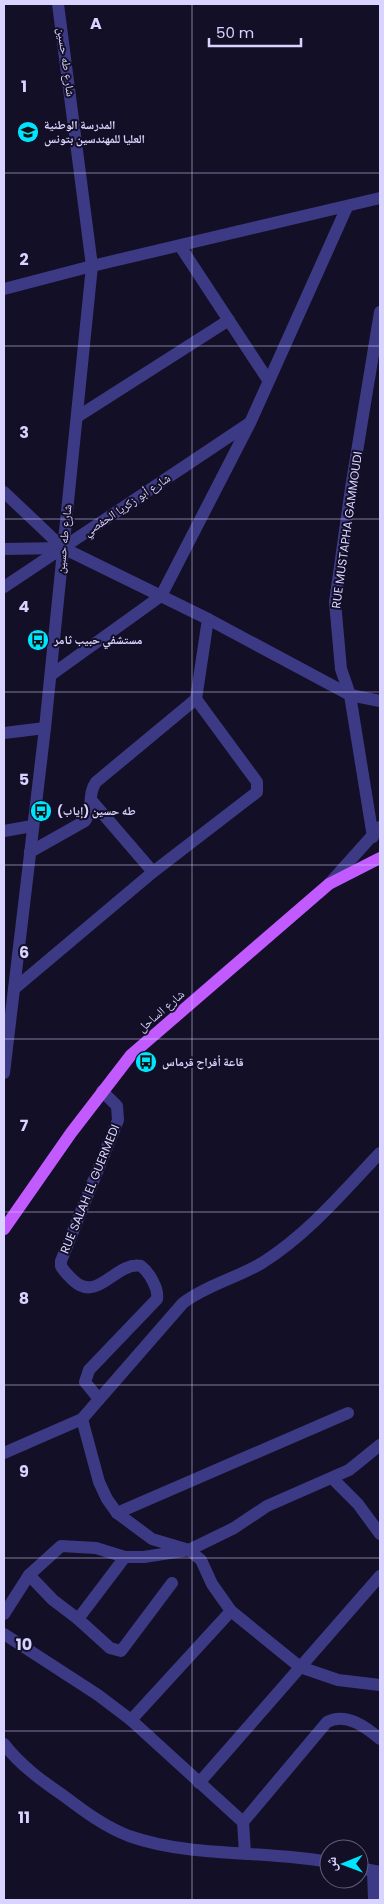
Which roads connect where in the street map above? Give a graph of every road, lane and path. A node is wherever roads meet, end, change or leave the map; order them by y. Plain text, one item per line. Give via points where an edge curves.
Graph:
1 (58, 4) edge
2 (380, 198) edge
3 (347, 207) junction
4 (180, 246) junction
5 (92, 266) junction
6 (4, 289) edge
7 (380, 312) edge
8 (229, 320) junction
9 (268, 380) junction
10 (77, 417) junction
11 (250, 423) junction
12 (4, 492) edge
13 (4, 548) edge
14 (63, 548) junction
15 (4, 587) edge
16 (161, 596) junction
17 (208, 619) junction
18 (51, 675) junction
19 (350, 695) junction
20 (196, 700) junction
21 (380, 701) edge
22 (45, 728) junction
23 (4, 733) edge
24 (91, 800) junction
25 (32, 826) junction
26 (4, 831) edge
27 (376, 832) edge
28 (30, 852) junction
29 (380, 858) edge
30 (153, 872) junction
31 (329, 884) junction
32 (14, 989) junction
33 (4, 1074) edge
34 (102, 1091) junction
35 (380, 1153) edge
36 (4, 1224) edge
37 (99, 1399) junction
38 (348, 1413) dead end
39 (82, 1419) junction
40 (380, 1445) edge
41 (4, 1453) edge
42 (332, 1478) junction
43 (118, 1513) junction
44 (380, 1534) edge
45 (189, 1550) junction
46 (126, 1557) junction
47 (29, 1575) junction
48 (380, 1576) edge
49 (172, 1583) dead end
50 (231, 1611) junction
51 (4, 1614) edge
52 (78, 1619) junction
53 (4, 1634) edge
54 (300, 1667) junction
55 (380, 1686) edge
56 (131, 1720) junction
57 (380, 1739) edge
58 (4, 1745) edge
59 (4, 1749) edge
60 (198, 1783) junction
61 (243, 1822) junction
62 (245, 1853) junction
63 (319, 1861) edge
64 (377, 1872) edge
65 (374, 1900) edge

1 - 5 street, شارع طه حسين
2 - 3 street
3 - 4 street
3 - 9 street
4 - 5 street
4 - 8 street
5 - 6 street
5 - 10 street, شارع طه حسين
7 - 19 street, RUE MUSTAPHA GAMMOUDI via 335,602 341,669
8 - 9 street
8 - 10 street
9 - 11 street
10 - 14 street, شارع طه حسين
11 - 14 street, شارع أبو زكريا الحفصي
11 - 16 street
12 - 14 street
13 - 14 street
14 - 15 street, شارع أبو زكريا الحفصي
14 - 16 street
14 - 18 street, شارع طه حسين
16 - 17 street
16 - 18 street
17 - 19 street
17 - 20 street
18 - 22 street, شارع طه حسين
19 - 21 street
19 - 27 street, RUE MUSTAPHA GAMMOUDI
20 - 24 street via 96,782 92,786
20 - 30 street via 257,782 258,789
22 - 23 street
22 - 25 street, شارع طه حسين
24 - 28 street via 86,821
24 - 30 street
25 - 26 street
25 - 28 street, شارع طه حسين
27 - 31 street
28 - 32 street, شارع طه حسين
29 - 31 main road, شارع الساحل
30 - 32 street
31 - 34 main road, شارع الساحل via 131,1055
32 - 33 street, شارع طه حسين
34 - 36 main road, شارع الساحل
34 - 37 street, RUE SALAH EL GUERMEDI via 117,1106 118,1120 61,1266 81,1287 87,1288 95,1287 132,1266 140,1266 158,1295 89,1370 85,1382 87,1388
35 - 37 street via 301,1236 260,1264 183,1303
37 - 39 street
38 - 43 street
39 - 41 street
39 - 43 street via 100,1482
40 - 42 street via 349,1470
42 - 44 street via 358,1504
42 - 45 street via 267,1506 234,1528
43 - 45 street via 152,1539
45 - 46 street
45 - 50 street via 203,1563 212,1584
46 - 47 street via 96,1548 66,1545 57,1549
46 - 52 street
47 - 51 street
47 - 52 street via 53,1600
48 - 54 street
49 - 52 street via 121,1650 110,1648
50 - 54 street
50 - 56 street
53 - 56 street
54 - 55 street via 338,1680
54 - 60 street
56 - 60 street
57 - 61 street via 364,1726 347,1719 336,1718 327,1722
58 - 59 street
58 - 62 street via 18,1761 51,1787 114,1829 148,1841
60 - 61 street
61 - 62 street
62 - 63 street
64 - 65 street

